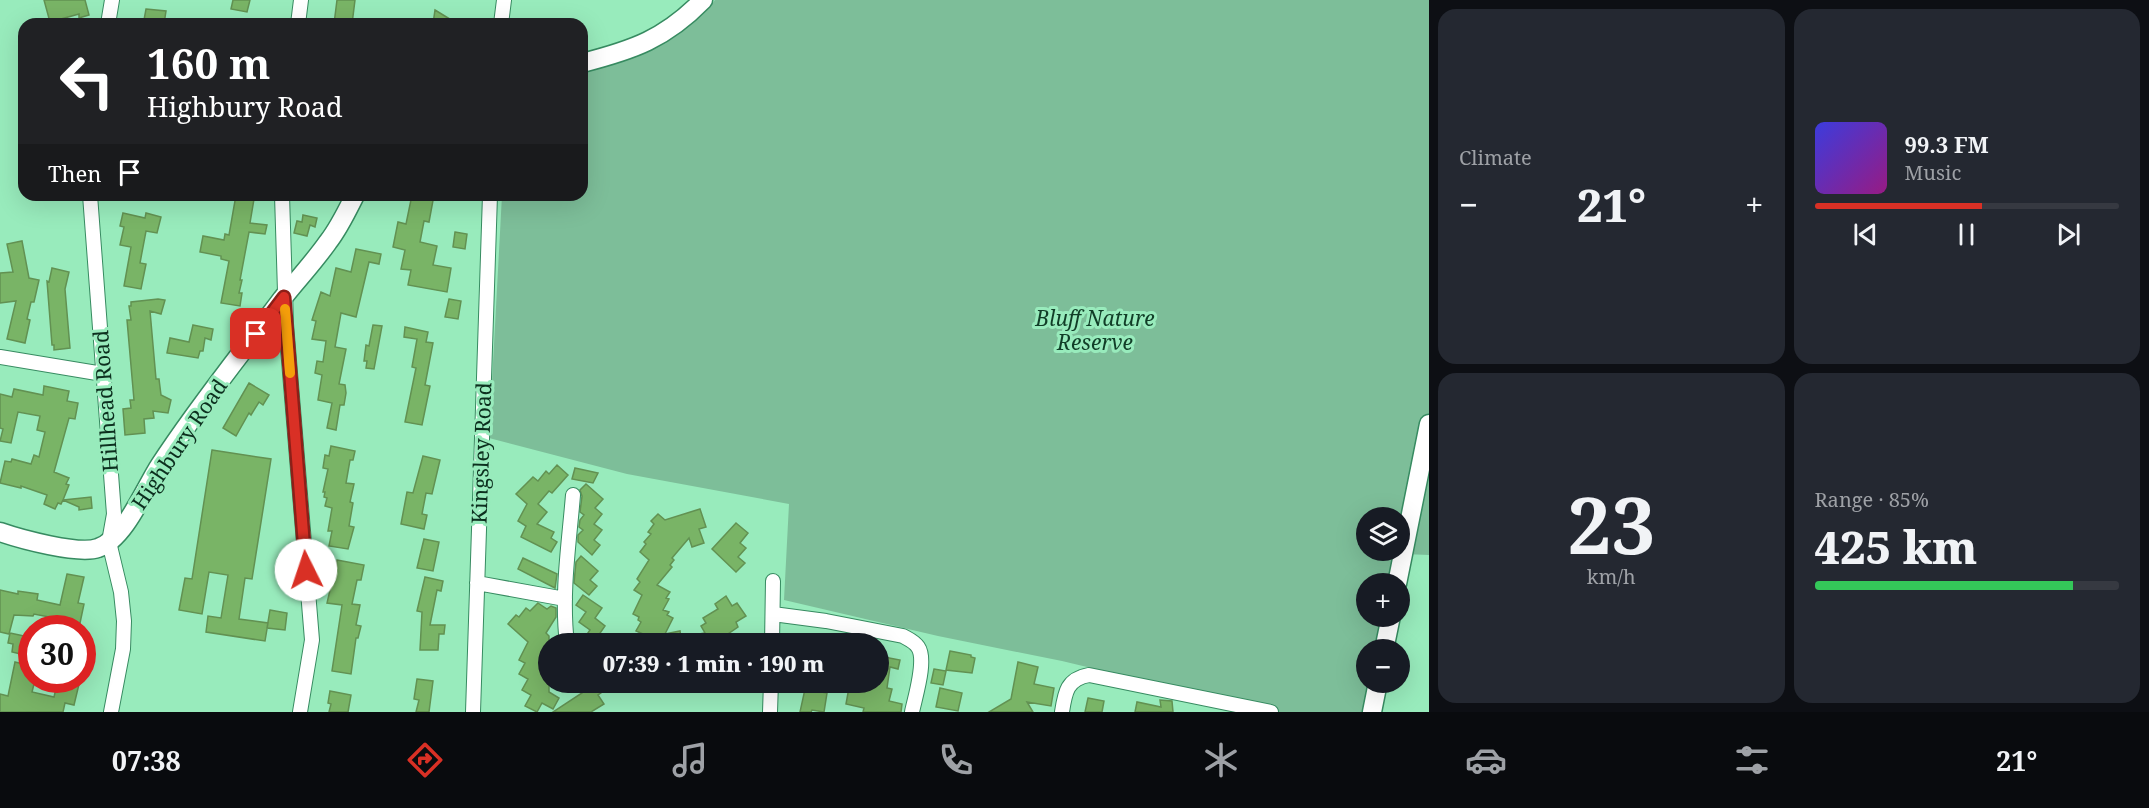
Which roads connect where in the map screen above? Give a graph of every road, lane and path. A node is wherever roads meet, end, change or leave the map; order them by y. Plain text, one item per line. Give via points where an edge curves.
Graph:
1 (112, 0) edge
2 (301, 0) edge
3 (504, 0) edge
4 (703, 0) edge
5 (109, 18) edge
6 (299, 18) edge
7 (502, 18) edge
8 (588, 61) edge
9 (90, 201) edge
10 (282, 201) edge
11 (353, 201) edge
12 (490, 201) edge
13 (284, 297) junction
14 (0, 357) edge
15 (104, 374) junction
16 (1429, 424) edge
17 (573, 495) dead end
18 (0, 532) edge
19 (109, 542) junction
20 (1399, 573) edge
21 (773, 581) dead end
22 (477, 583) junction
23 (565, 599) junction
24 (773, 614) junction
25 (567, 633) edge
26 (772, 633) edge
27 (771, 693) edge
28 (1376, 693) edge
29 (1198, 698) junction
30 (111, 712) edge
31 (300, 712) edge
32 (473, 712) edge
33 (770, 712) edge
34 (912, 712) edge
35 (1062, 712) edge
36 (1195, 712) edge
37 (1271, 712) edge
38 (1372, 712) edge

1 - 5 street
2 - 6 street
3 - 7 street
4 - 8 street via 682,21 650,41
9 - 15 street, Hillhead Road
10 - 13 street
11 - 13 street, Highbury Road via 330,240
12 - 22 street, Kingsley Road
13 - 19 street, Highbury Road via 193,418
13 - 31 street via 312,640
14 - 15 street
15 - 19 street, Hillhead Road via 114,514
16 - 20 street
17 - 23 street
18 - 19 street via 85,550 98,549
19 - 30 street, Hillhead Road via 124,614 123,649
21 - 24 street
22 - 23 street
22 - 32 street, Kingsley Road
23 - 25 street
24 - 26 street
24 - 34 street via 826,621 910,640 918,647 922,665
27 - 33 street
28 - 38 street
29 - 35 street via 1096,675 1079,677 1068,688
29 - 36 street
29 - 37 street

